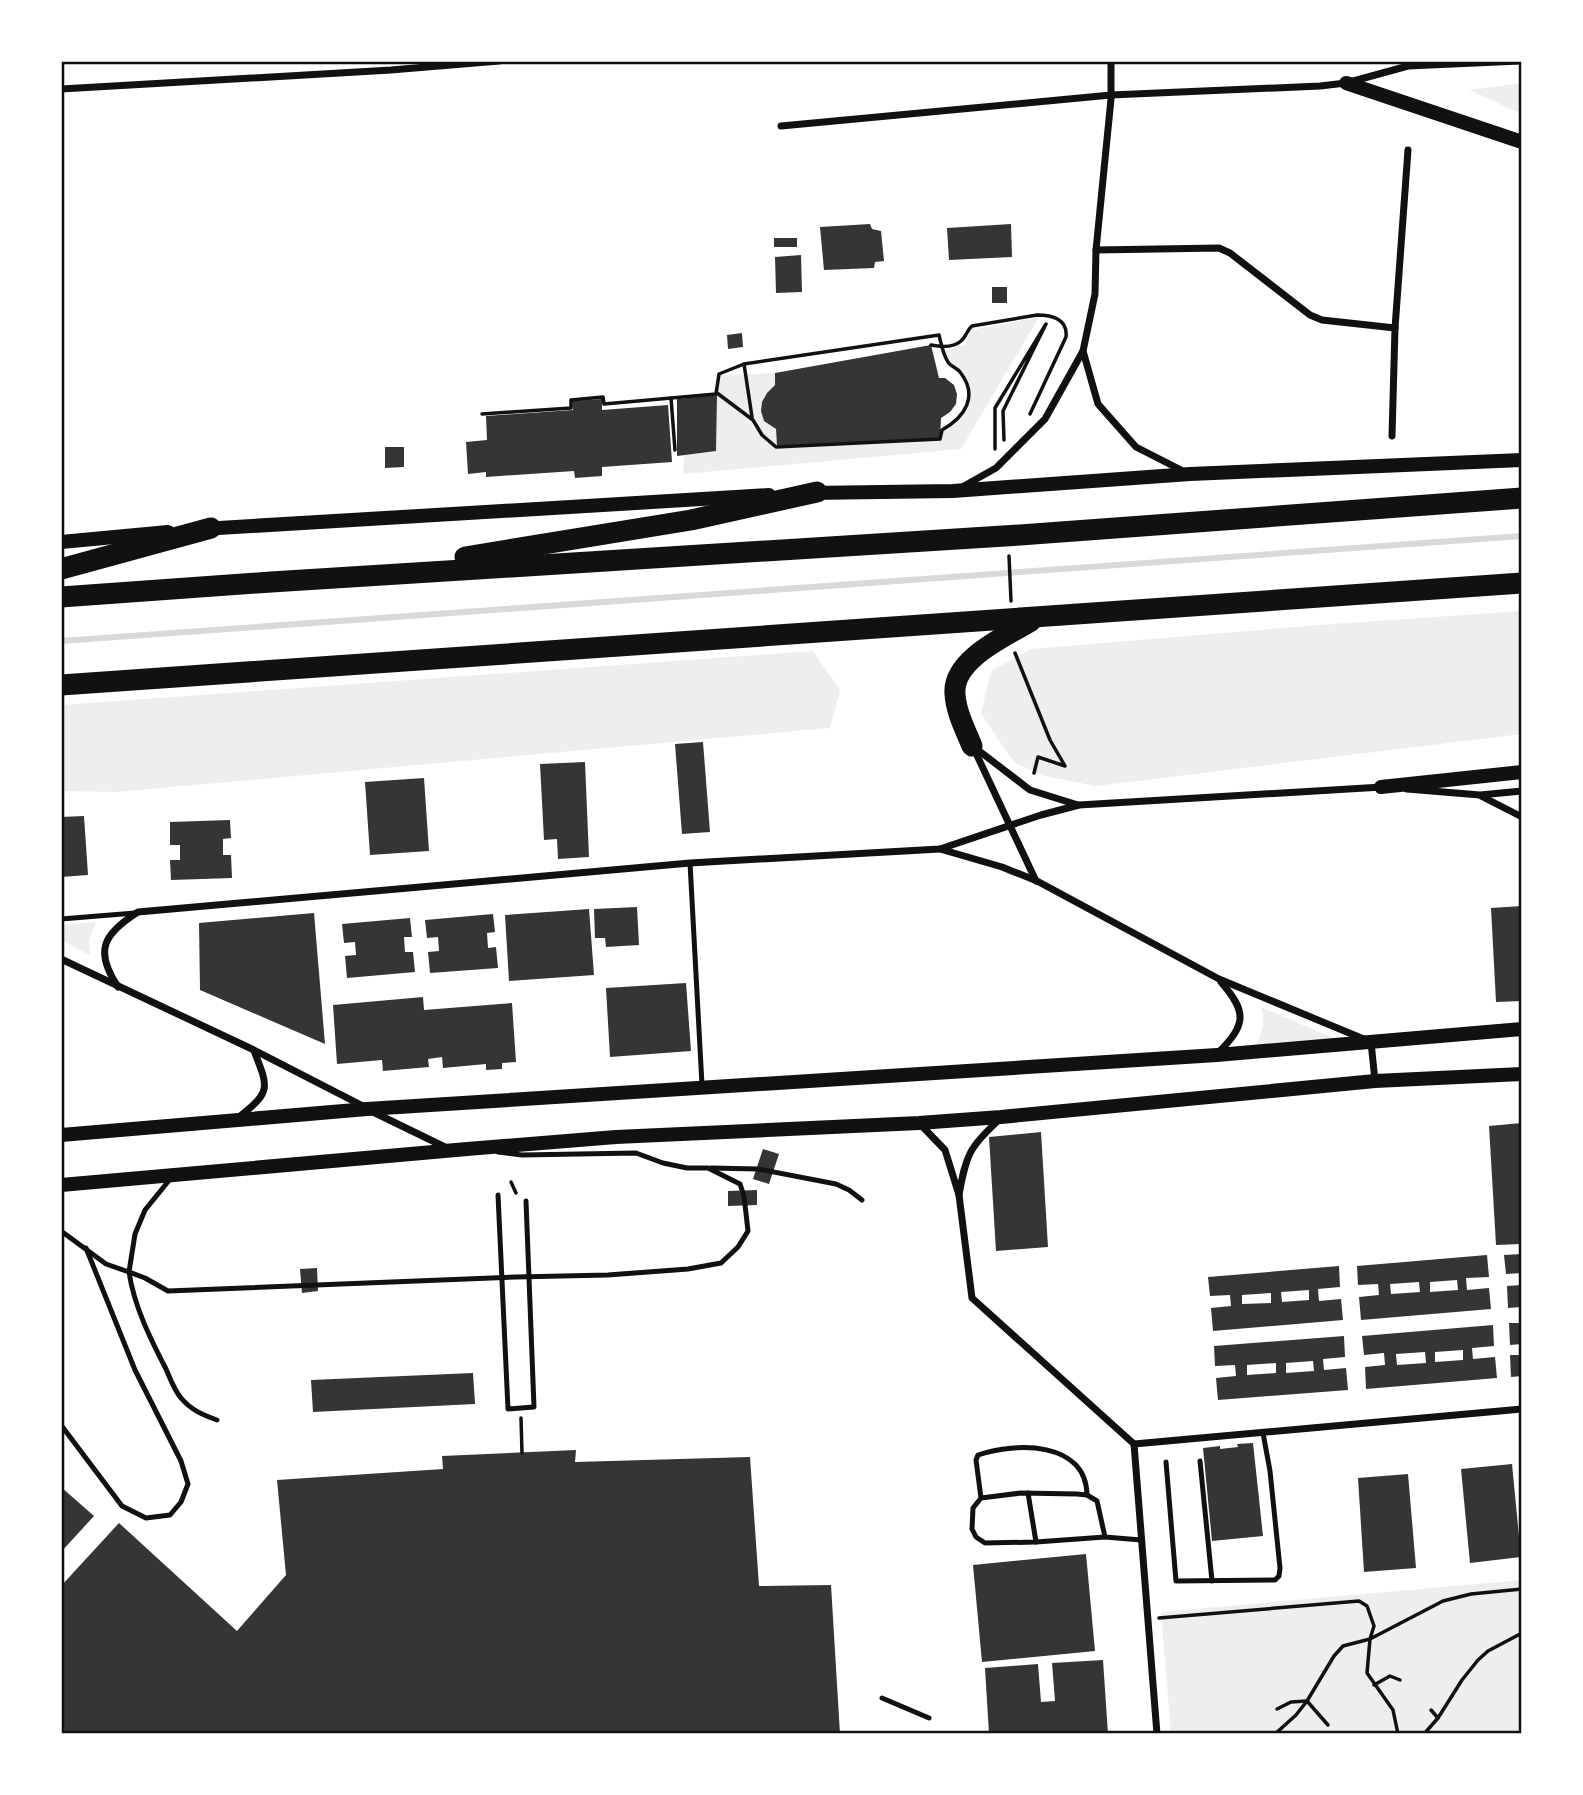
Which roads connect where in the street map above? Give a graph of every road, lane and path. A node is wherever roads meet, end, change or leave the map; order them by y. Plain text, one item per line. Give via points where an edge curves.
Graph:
1 (499, 61) edge
2 (1111, 61) edge
3 (1520, 61) edge
4 (1408, 64) edge
5 (390, 66) edge
6 (1346, 83) junction
7 (61, 89) edge
8 (1111, 95) junction
9 (782, 126) dead end
10 (1522, 142) edge
11 (1408, 150) dead end
12 (1096, 250) junction
13 (1395, 328) junction
14 (931, 345) dead end
15 (943, 347) junction
16 (1083, 351) junction
17 (744, 364) junction
18 (717, 393) junction
19 (671, 398) junction
20 (995, 408) dead end
21 (482, 414) dead end
22 (753, 419) junction
23 (1024, 421) dead end
24 (1392, 436) dead end
25 (1011, 438) dead end
26 (995, 444) junction
27 (675, 450) dead end
28 (1522, 460) edge
29 (996, 468) junction
30 (1190, 474) junction
31 (953, 491) junction
32 (817, 492) junction
33 (1522, 498) edge
34 (211, 528) junction
35 (61, 542) edge
36 (61, 569) edge
37 (271, 582) junction
38 (1522, 583) edge
39 (61, 597) edge
40 (1036, 618) junction
41 (61, 685) edge
42 (1050, 740) dead end
43 (972, 746) junction
44 (1522, 772) edge
45 (1034, 774) dead end
46 (1381, 787) junction
47 (1522, 791) edge
48 (1480, 796) junction
49 (1079, 805) junction
50 (1522, 817) edge
51 (1011, 825) junction
52 (940, 849) junction
53 (690, 863) junction
54 (1037, 881) junction
55 (138, 912) junction
56 (61, 919) edge
57 (61, 959) edge
58 (1219, 979) junction
59 (118, 987) junction
60 (1522, 1029) edge
61 (1371, 1042) junction
62 (254, 1051) junction
63 (1217, 1055) junction
64 (1522, 1074) edge
65 (1375, 1081) junction
66 (702, 1088) junction
67 (367, 1108) junction
68 (1002, 1118) junction
69 (235, 1121) junction
70 (919, 1123) junction
71 (61, 1135) edge
72 (467, 1149) junction
73 (451, 1150) junction
74 (708, 1168) junction
75 (174, 1175) junction
76 (61, 1185) edge
77 (498, 1195) dead end
78 (959, 1195) junction
79 (526, 1200) dead end
80 (862, 1200) dead end
81 (61, 1231) edge
82 (86, 1248) junction
83 (129, 1272) junction
84 (530, 1276) junction
85 (502, 1277) junction
86 (520, 1409) junction
87 (1522, 1409) edge
88 (218, 1420) dead end
89 (61, 1425) edge
90 (1263, 1433) junction
91 (1135, 1444) junction
92 (522, 1453) dead end
93 (1200, 1461) dead end
94 (1166, 1462) dead end
95 (1028, 1493) junction
96 (1087, 1495) junction
97 (981, 1498) junction
98 (1105, 1537) junction
99 (1141, 1540) junction
100 (1036, 1542) junction
101 (1212, 1581) junction
102 (1522, 1589) edge
103 (1147, 1619) junction
104 (1522, 1633) edge
105 (1370, 1639) junction
106 (1400, 1680) dead end
107 (1374, 1685) junction
108 (882, 1698) dead end
109 (1307, 1700) junction
110 (1277, 1709) dead end
111 (1431, 1710) dead end
112 (929, 1718) dead end
113 (1438, 1718) junction
114 (1328, 1725) dead end
115 (1157, 1734) edge
116 (1275, 1734) edge
117 (1398, 1734) edge
118 (1424, 1734) edge

1 - 5 street
2 - 8 street
3 - 4 street
4 - 6 street
5 - 7 street
6 - 8 street
6 - 10 main road
8 - 9 street
8 - 12 street
11 - 13 street
12 - 13 street via 1219,248 1322,320
12 - 16 street via 1095,294
13 - 24 street
14 - 15 path
15 - 17 path via 939,335
15 - 22 path via 948,363 962,375 970,394 964,411 942,430 941,439 776,447
15 - 23 path via 961,341 972,326 1040,315 1062,322 1066,337
16 - 29 street via 1045,419
16 - 30 street via 1098,404 1136,447
17 - 18 path via 719,374
17 - 22 path
18 - 19 path
18 - 22 path
19 - 21 path via 604,404 603,397 571,400 571,408
19 - 27 path
20 - 26 path
25 - 26 path
26 - 29 path
28 - 30 main road
29 - 31 street
30 - 31 main road
31 - 32 main road
32 - 34 main road
32 - 37 highway via 691,520 444,561
33 - 37 highway
34 - 35 main road
34 - 36 highway
37 - 39 highway
38 - 40 highway
40 - 41 highway
40 - 43 highway via 969,661 960,674 954,691
42 - 45 path via 1065,766 1038,757
43 - 49 street via 1030,790
43 - 51 street
44 - 46 main road
46 - 48 street
46 - 49 street
47 - 48 street
48 - 50 street
49 - 51 street
51 - 52 street
51 - 54 street
52 - 53 street
52 - 54 street
53 - 55 street
53 - 66 lane
54 - 58 street
55 - 56 lane
55 - 59 street via 120,923 107,939 108,971
57 - 59 street
58 - 61 street
58 - 63 street via 1241,1012 1232,1039
59 - 62 street
60 - 61 main road
61 - 63 main road
61 - 65 street
62 - 67 street
62 - 69 street via 266,1084 257,1104
63 - 66 main road
64 - 65 main road
65 - 68 main road
66 - 67 main road
67 - 69 main road
67 - 73 street
68 - 70 main road
68 - 78 street via 972,1148
69 - 71 main road
70 - 72 main road
70 - 78 street via 945,1150
72 - 73 main road
72 - 74 lane via 522,1155 636,1153 663,1163
73 - 75 main road
74 - 80 lane via 758,1169 836,1184
74 - 84 lane via 740,1184 744,1196 748,1231 721,1263 608,1275
75 - 76 main road
75 - 83 lane via 145,1210 135,1234
77 - 85 lane
78 - 91 street via 972,1298
79 - 84 lane
81 - 82 lane
82 - 83 lane via 106,1264
82 - 89 lane via 135,1370 181,1461 188,1485 181,1503 170,1515 146,1518 122,1506
83 - 85 lane via 168,1291
83 - 88 lane via 147,1331 179,1396 201,1415
84 - 85 lane
84 - 86 lane via 534,1407
85 - 86 lane via 508,1409
86 - 92 path
87 - 90 street
90 - 91 street
90 - 101 lane via 1279,1576 1275,1580
91 - 99 street
93 - 101 lane
94 - 101 lane via 1176,1581
95 - 96 lane
95 - 97 lane
95 - 100 lane
96 - 97 lane via 1077,1466 1054,1452 1027,1447 978,1455
96 - 98 lane via 1097,1501
97 - 100 lane via 972,1517 972,1529 980,1541
98 - 99 lane
98 - 100 lane
99 - 103 street
102 - 105 path via 1443,1601
103 - 105 path via 1359,1601 1367,1606 1374,1626
103 - 115 street
104 - 113 path via 1478,1660
105 - 107 path via 1367,1673
105 - 109 path via 1343,1646
106 - 107 path via 1390,1676
107 - 117 path via 1393,1710
108 - 112 lane
109 - 110 path
109 - 114 path
109 - 116 path
111 - 113 path
113 - 118 path

